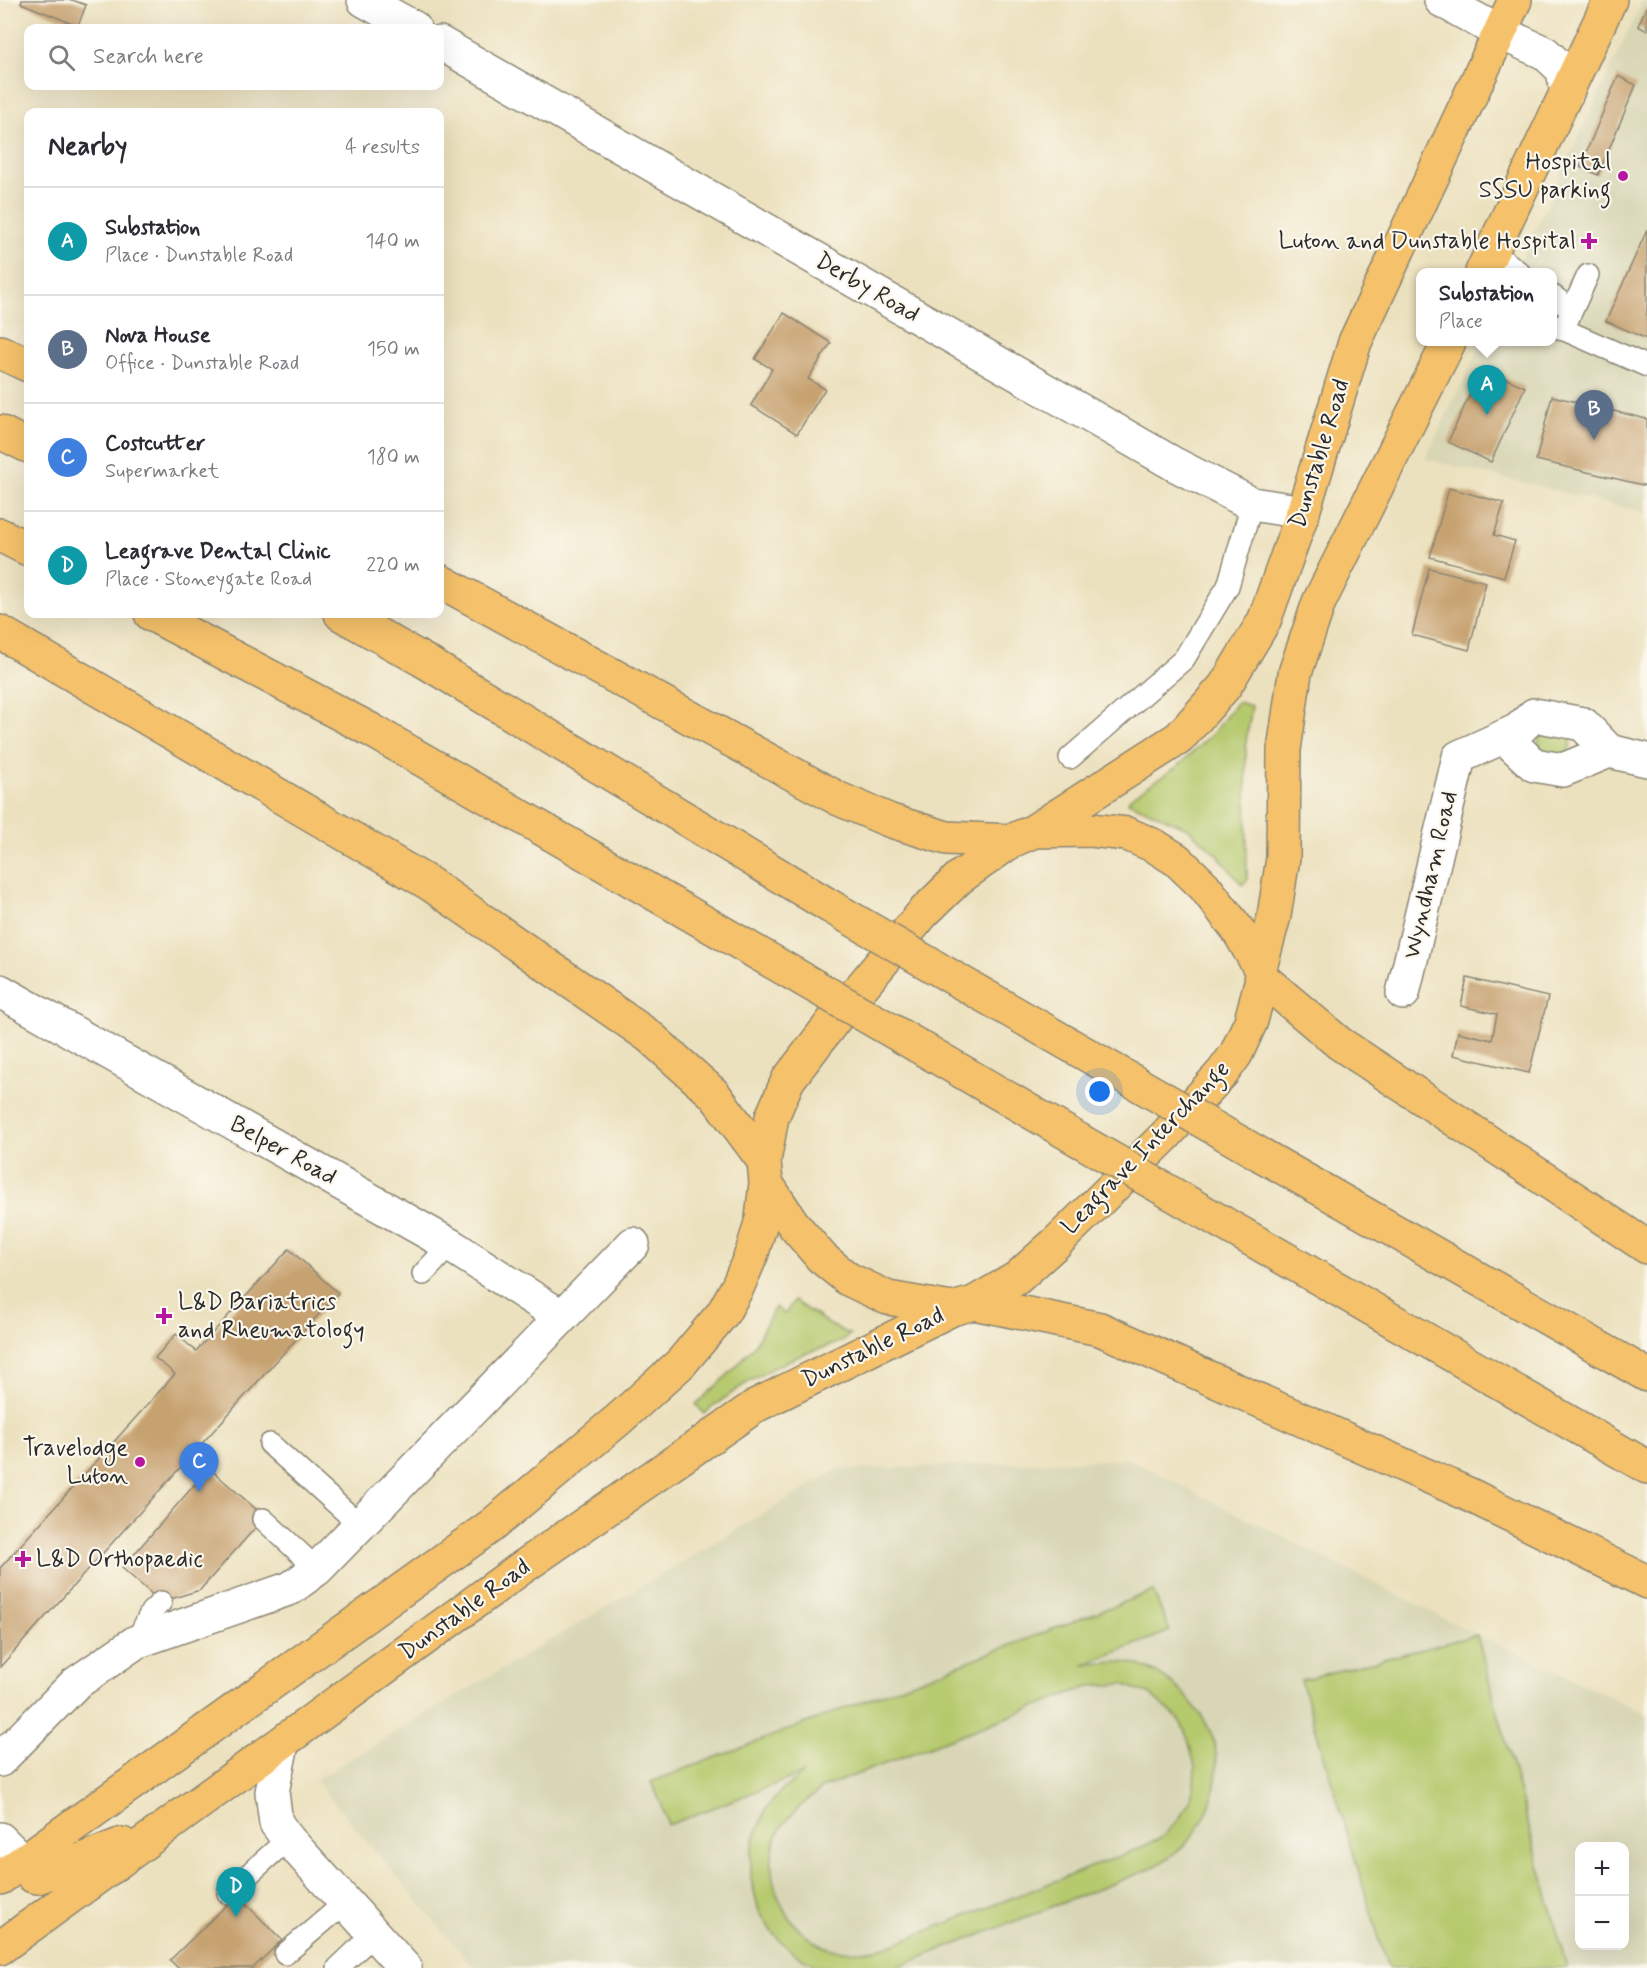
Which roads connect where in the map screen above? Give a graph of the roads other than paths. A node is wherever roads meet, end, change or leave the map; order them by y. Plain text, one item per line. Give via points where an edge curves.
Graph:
1 (364, 0) edge
2 (1441, 0) edge
3 (1515, 0) edge
4 (1610, 0) edge
5 (407, 24) edge
6 (1499, 32) junction
7 (444, 45) edge
8 (1567, 93) junction
9 (1487, 262) edge
10 (1504, 268) edge
11 (1588, 275) dead end
12 (1557, 299) edge
13 (1572, 310) junction
14 (1558, 328) edge
15 (1447, 346) edge
16 (0, 352) edge
17 (24, 363) edge
18 (1647, 366) edge
19 (0, 432) edge
20 (24, 444) edge
21 (1252, 504) junction
22 (1303, 512) junction
23 (0, 535) edge
24 (24, 547) edge
25 (444, 583) edge
26 (160, 618) edge
27 (348, 618) edge
28 (0, 632) edge
29 (1504, 737) junction
30 (1609, 751) junction
31 (1070, 758) dead end
32 (1647, 760) edge
33 (1022, 836) junction
34 (1261, 973) junction
35 (0, 991) edge
36 (1403, 993) dead end
37 (765, 1172) junction
38 (633, 1244) dead end
39 (450, 1245) junction
40 (1647, 1247) edge
41 (423, 1274) dead end
42 (963, 1306) junction
43 (562, 1317) junction
44 (1647, 1375) edge
45 (270, 1444) dead end
46 (1647, 1467) edge
47 (263, 1519) dead end
48 (360, 1525) junction
49 (317, 1569) junction
50 (1647, 1582) edge
51 (161, 1602) dead end
52 (136, 1642) junction
53 (282, 1744) junction
54 (0, 1760) edge
55 (162, 1828) junction
56 (288, 1839) junction
57 (8, 1860) edge
58 (228, 1893) dead end
59 (346, 1902) junction
60 (375, 1933) junction
61 (0, 1948) edge
62 (285, 1954) dead end
63 (338, 1968) edge
64 (405, 1968) edge

1 - 5 street
2 - 6 street
3 - 6 main road, Dunstable Road
4 - 8 main road
6 - 8 street via 1545,53 1563,70
6 - 22 main road, Dunstable Road via 1355,342
7 - 21 street, Derby Road via 1174,464
8 - 9 main road
9 - 10 lane
11 - 13 lane
12 - 13 lane
13 - 14 lane
14 - 18 lane
15 - 34 main road via 1320,602 1295,673 1284,750 1283,858
16 - 17 main road
19 - 20 main road
21 - 22 street, Derby Road
21 - 31 lane via 1228,586 1184,659
22 - 33 main road, Dunstable Road via 1264,621 1225,687 1179,738
23 - 24 main road
25 - 33 main road via 839,800 947,838
26 - 46 main road, bridge via 371,730
27 - 44 main road, bridge via 957,980
28 - 37 main road via 440,891 649,1036 714,1094
29 - 30 street via 1534,765 1563,770
29 - 30 street via 1534,715 1583,724
29 - 36 street, Wyndham Road via 1459,758
30 - 32 street
33 - 34 main road via 1090,830 1127,834 1155,846 1177,860 1204,886 1238,930
33 - 37 main road via 959,878 922,913 788,1080 772,1117
34 - 40 main road via 1339,1043
34 - 42 main road, Leagrave Interchange via 1251,1021 1223,1072 1164,1137 1056,1243 1017,1278
35 - 39 street, Belper Road
37 - 42 main road via 794,1224 822,1258 848,1279 888,1298
37 - 57 main road via 762,1219 738,1286 723,1313 681,1363 491,1526 215,1725
38 - 43 street
39 - 41 lane
39 - 43 street, Belper Road
42 - 50 main road via 1100,1329 1470,1495
42 - 53 main road, Dunstable Road via 757,1405 520,1569
43 - 48 street
45 - 48 lane
47 - 49 lane
48 - 49 street
49 - 52 street via 291,1588
51 - 52 lane via 151,1612
52 - 54 street via 75,1684
53 - 55 main road, Dunstable Road
53 - 56 street via 272,1792 276,1823
55 - 57 main road via 38,1877
55 - 61 main road, Dunstable Road
56 - 58 lane
56 - 59 street
59 - 60 street
59 - 62 lane
60 - 63 lane
60 - 64 street

